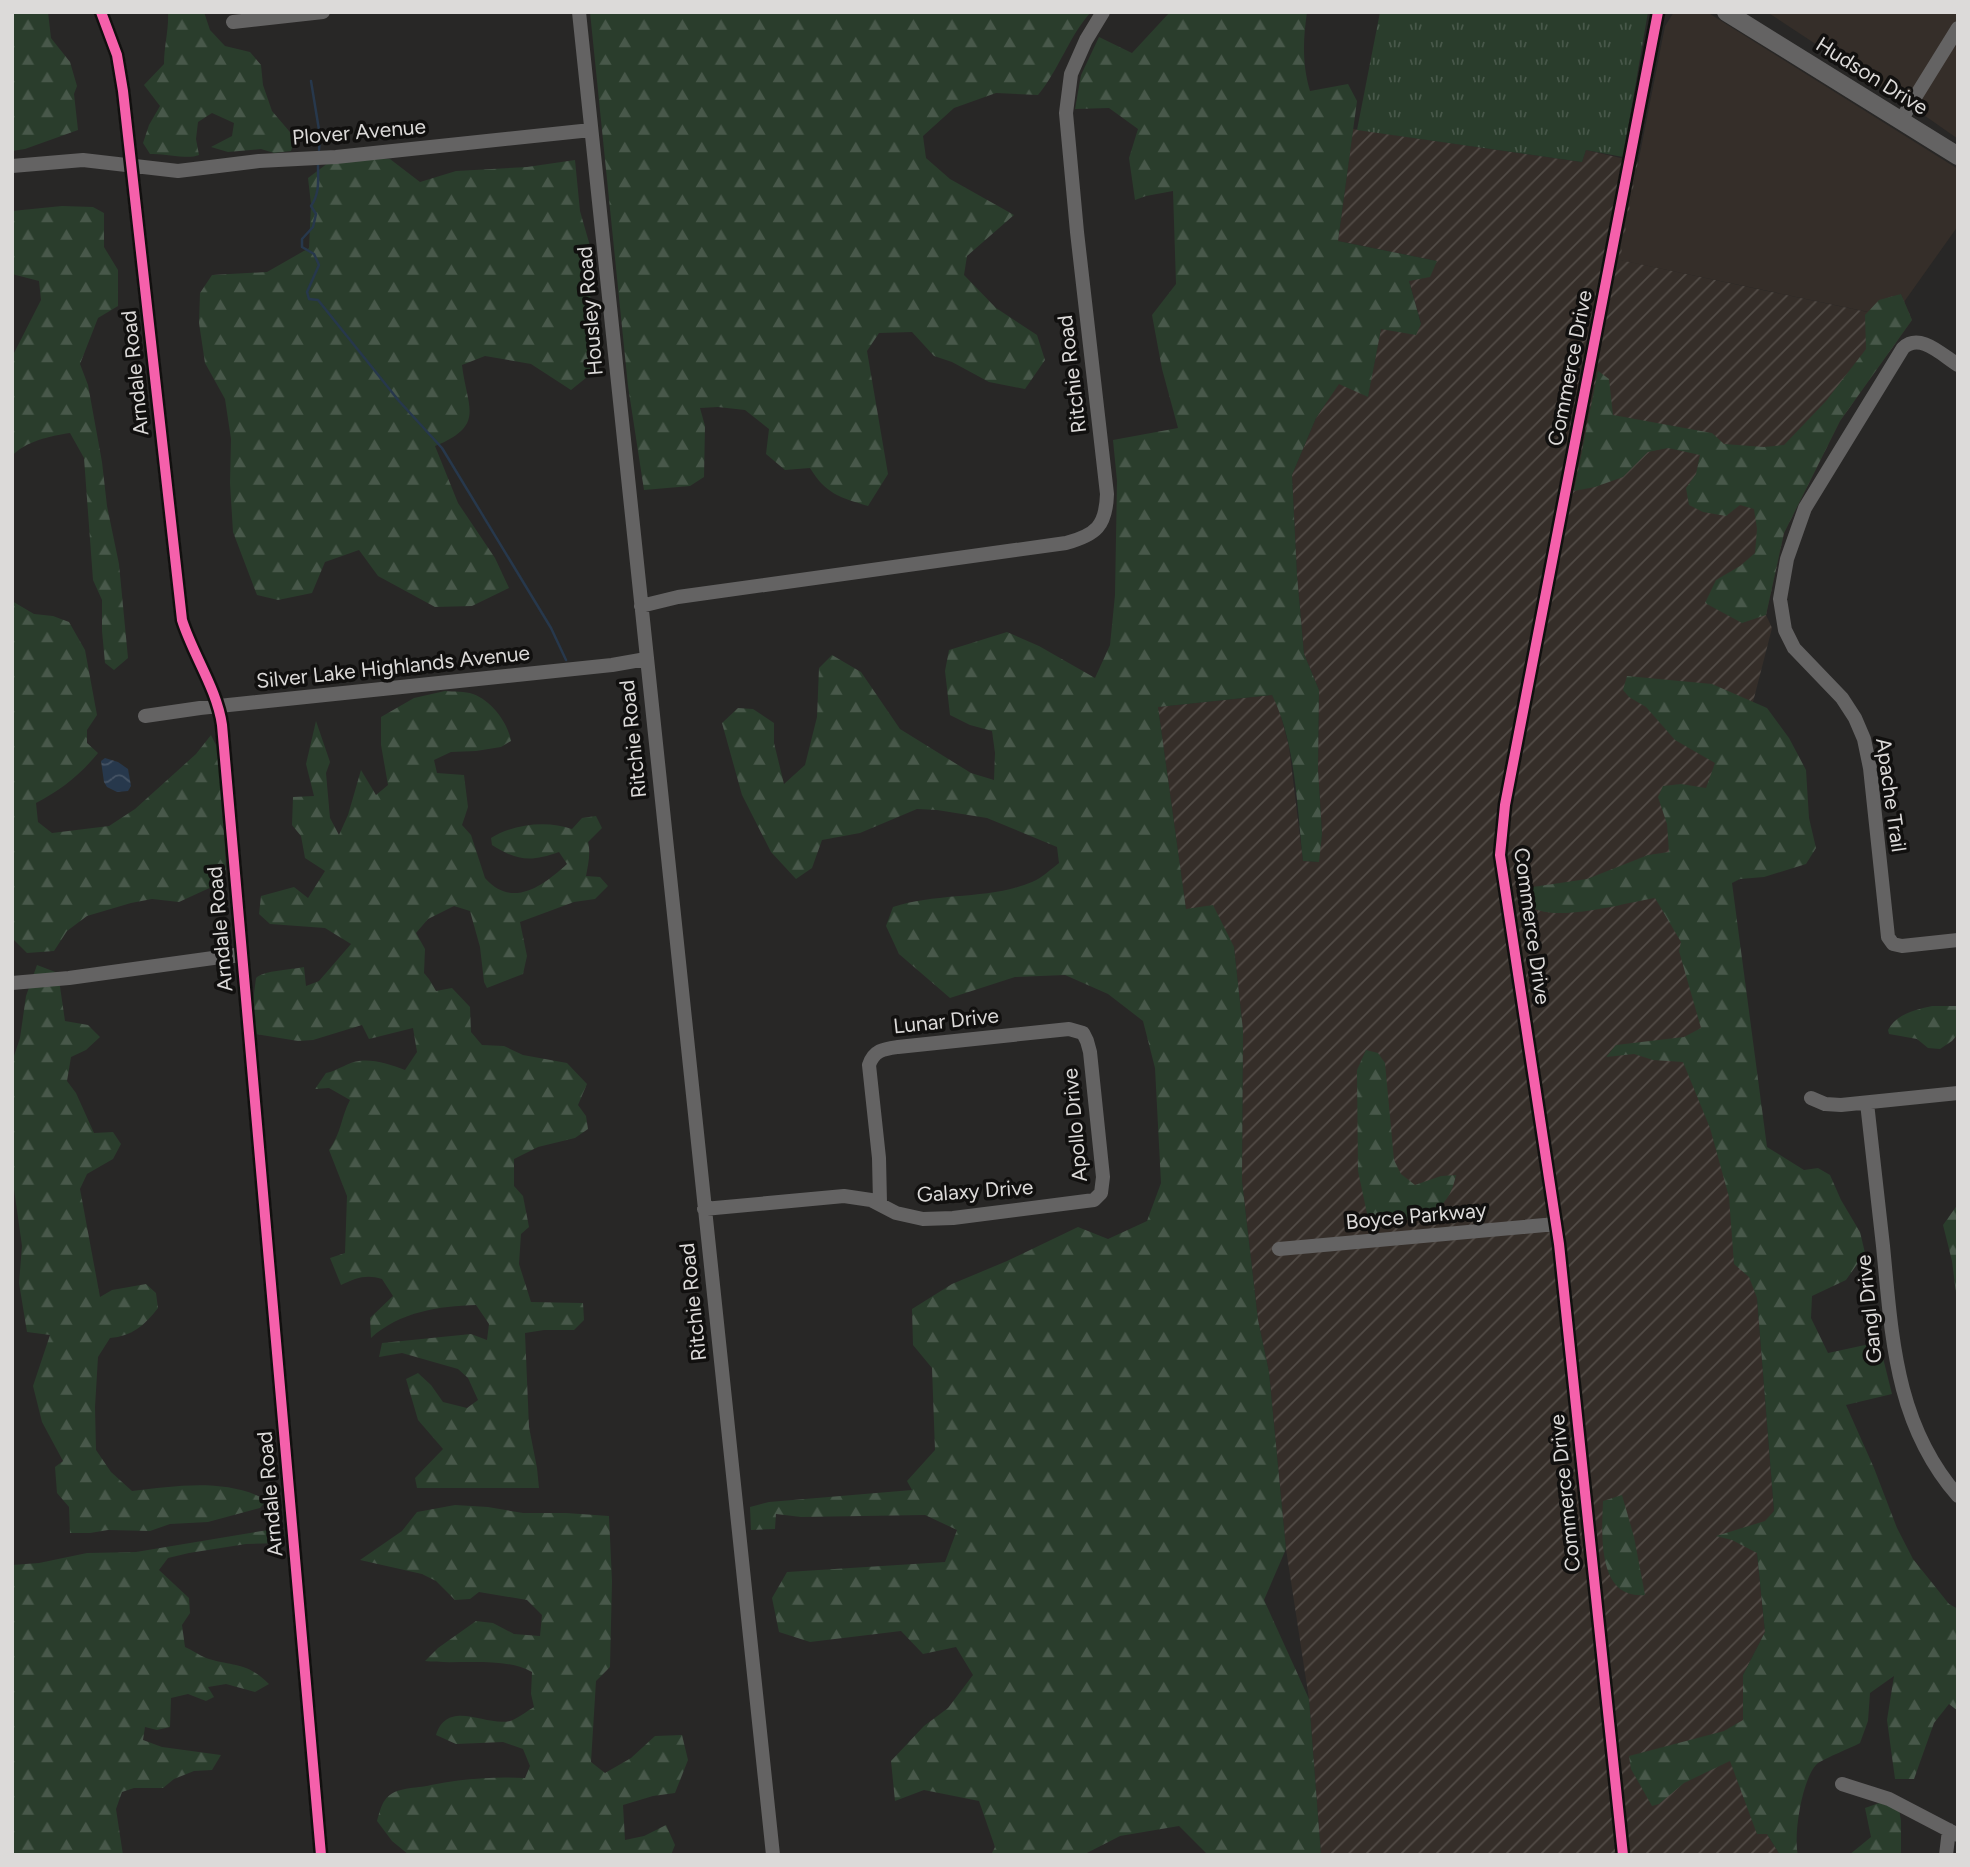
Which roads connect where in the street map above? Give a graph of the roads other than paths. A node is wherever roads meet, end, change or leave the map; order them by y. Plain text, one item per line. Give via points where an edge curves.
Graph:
1 (101, 12) edge
2 (323, 12) edge
3 (579, 12) edge
4 (1103, 12) edge
5 (1658, 12) edge
6 (1726, 12) edge
7 (233, 22) dead end
8 (1958, 28) edge
9 (1900, 120) junction
10 (591, 130) junction
11 (1958, 156) edge
12 (12, 166) edge
13 (132, 166) junction
14 (1958, 365) edge
15 (641, 606) junction
16 (646, 659) junction
17 (218, 706) junction
18 (145, 716) dead end
19 (1957, 940) edge
20 (242, 954) junction
21 (12, 983) edge
22 (1084, 1036) joint
23 (1958, 1093) edge
24 (1811, 1098) dead end
25 (1867, 1103) junction
26 (880, 1203) junction
27 (1086, 1203) joint
28 (704, 1209) junction
29 (1556, 1224) junction
30 (1279, 1249) dead end
31 (1958, 1496) edge
32 (1842, 1784) dead end
33 (1954, 1833) edge
34 (321, 1855) edge
35 (773, 1855) edge
36 (1623, 1855) edge
37 (1945, 1855) edge

1 - 13 street, Arndale Road via 121,72
2 - 7 street
3 - 10 street, Housley Road
4 - 15 street, Ritchie Road via 1071,74 1066,113 1107,494 1105,517 1098,528 1066,543
5 - 29 street, Commerce Drive via 1501,833 1502,879
6 - 9 main road, Hudson Drive
8 - 9 street
9 - 11 main road, Hudson Drive
10 - 13 street, Plover Avenue via 178,171
10 - 15 street, Housley Road
12 - 13 street, Plover Avenue via 69,160
13 - 17 street, Arndale Road via 181,611 189,642
14 - 19 street, Apache Trail via 1920,342 1907,344 1901,351 1805,508 1787,559 1780,609 1794,648 1842,698 1864,739 1888,937 1902,946
15 - 16 street, Ritchie Road
16 - 17 street, Silver Lake Highlands Avenue
16 - 28 street, Ritchie Road
17 - 18 street, Silver Lake Highlands Avenue
17 - 20 street, Arndale Road
20 - 21 street
20 - 34 street, Arndale Road
22 - 26 street, Lunar Drive via 1069,1029 880,1050 869,1065
22 - 27 street, Apollo Drive via 1090,1052 1103,1177 1101,1193
23 - 25 street
24 - 25 street via 1825,1104
25 - 31 street, Gangl Drive via 1900,1386 1919,1437
26 - 27 street, Galaxy Drive via 896,1213 923,1219
26 - 28 street, Galaxy Drive via 829,1196
28 - 35 street, Ritchie Road
29 - 30 street, Boyce Parkway
29 - 36 street, Commerce Drive
32 - 33 street via 1889,1799
33 - 37 street

